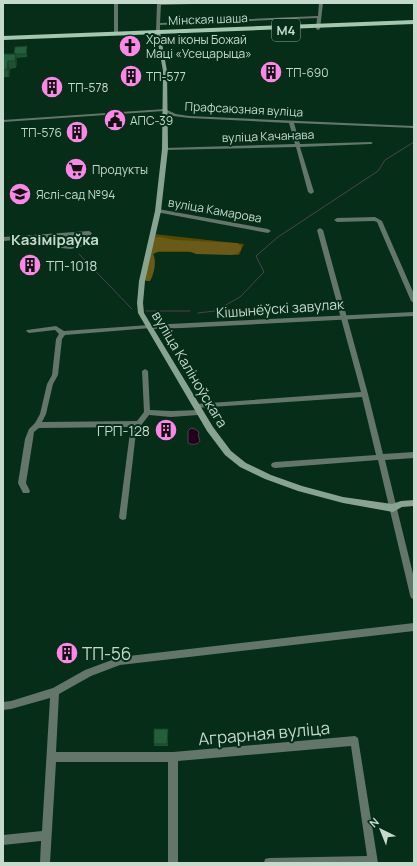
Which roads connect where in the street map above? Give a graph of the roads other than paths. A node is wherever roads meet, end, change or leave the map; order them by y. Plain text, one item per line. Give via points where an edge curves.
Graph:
1 (116, 3) edge
2 (191, 3) edge
3 (321, 3) edge
4 (159, 4) edge
5 (320, 17) junction
6 (414, 22) edge
7 (414, 26) edge
8 (318, 27) junction
9 (158, 31) junction
10 (116, 34) junction
11 (3, 40) edge
12 (165, 110) junction
13 (3, 121) edge
14 (291, 122) junction
15 (414, 127) edge
16 (371, 144) dead end
17 (298, 145) junction
18 (165, 149) junction
19 (311, 192) dead end
20 (158, 212) junction
21 (337, 220) dead end
22 (320, 230) dead end
23 (268, 231) dead end
24 (43, 236) junction
25 (3, 239) edge
26 (414, 301) edge
27 (414, 314) edge
28 (344, 317) junction
29 (149, 327) junction
30 (29, 331) dead end
31 (63, 333) junction
32 (145, 371) dead end
33 (365, 394) junction
34 (197, 409) junction
35 (147, 412) junction
36 (138, 424) junction
37 (37, 425) junction
38 (414, 455) edge
39 (380, 457) junction
40 (275, 465) dead end
41 (26, 491) dead end
42 (414, 503) edge
43 (393, 508) junction
44 (123, 516) dead end
45 (414, 595) edge
46 (414, 627) edge
47 (55, 692) junction
48 (3, 706) edge
49 (52, 757) junction
50 (173, 758) junction
51 (47, 835) junction
52 (3, 840) edge
53 (373, 862) edge
54 (45, 863) edge
55 (173, 863) edge
56 (269, 863) edge

1 - 10 street
2 - 4 street
3 - 5 street
4 - 9 street, вуліца Каліноўскага
5 - 8 street
5 - 9 street
6 - 8 main road, Мінская шаша / М4
7 - 8 main road, Мінская шаша / М4
8 - 9 main road, Мінская шаша / М4
9 - 10 main road, Мінская шаша / М4
9 - 11 main road, Мінская шаша / М4
9 - 12 main road, вуліца Каліноўскага via 165,71
10 - 11 main road, Мінская шаша / М4
12 - 13 street, Прафсаюзная вуліца
12 - 14 street, Прафсаюзная вуліца via 189,118
12 - 18 main road, вуліца Каліноўскага
14 - 15 street, Прафсаюзная вуліца
14 - 17 street
16 - 17 street, вуліца Качанава
17 - 18 street, вуліца Качанава
17 - 19 street
18 - 20 main road, вуліца Каліноўскага
20 - 23 street, вуліца Камарова
20 - 29 main road, вуліца Каліноўскага via 142,281 140,303
21 - 26 street via 380,221
22 - 28 street
24 - 24 street via 64,248 82,245 89,233
24 - 25 street
27 - 28 street, Кішынёўскі завулак
28 - 29 street, Кішынёўскі завулак via 235,325
28 - 33 street
29 - 31 street
29 - 34 main road, вуліца Каліноўскага
30 - 31 street via 56,328
31 - 37 street via 59,339 55,375
32 - 35 street
33 - 34 street
33 - 39 street
34 - 35 street via 171,414
34 - 43 main road, вуліца Каліноўскага via 218,440 243,465 301,489 343,500
35 - 36 street
36 - 37 street
36 - 44 street via 133,432
37 - 41 street via 31,431 29,439 22,483
38 - 39 street
39 - 40 street
39 - 43 street
42 - 43 main road via 401,504
43 - 45 street
46 - 47 street via 120,661 88,673
47 - 48 street
47 - 49 street
49 - 50 street, Аграрная вуліца
49 - 51 street
50 - 53 street, Аграрная вуліца via 355,741
50 - 55 street
51 - 52 street
51 - 54 street
53 - 56 street

